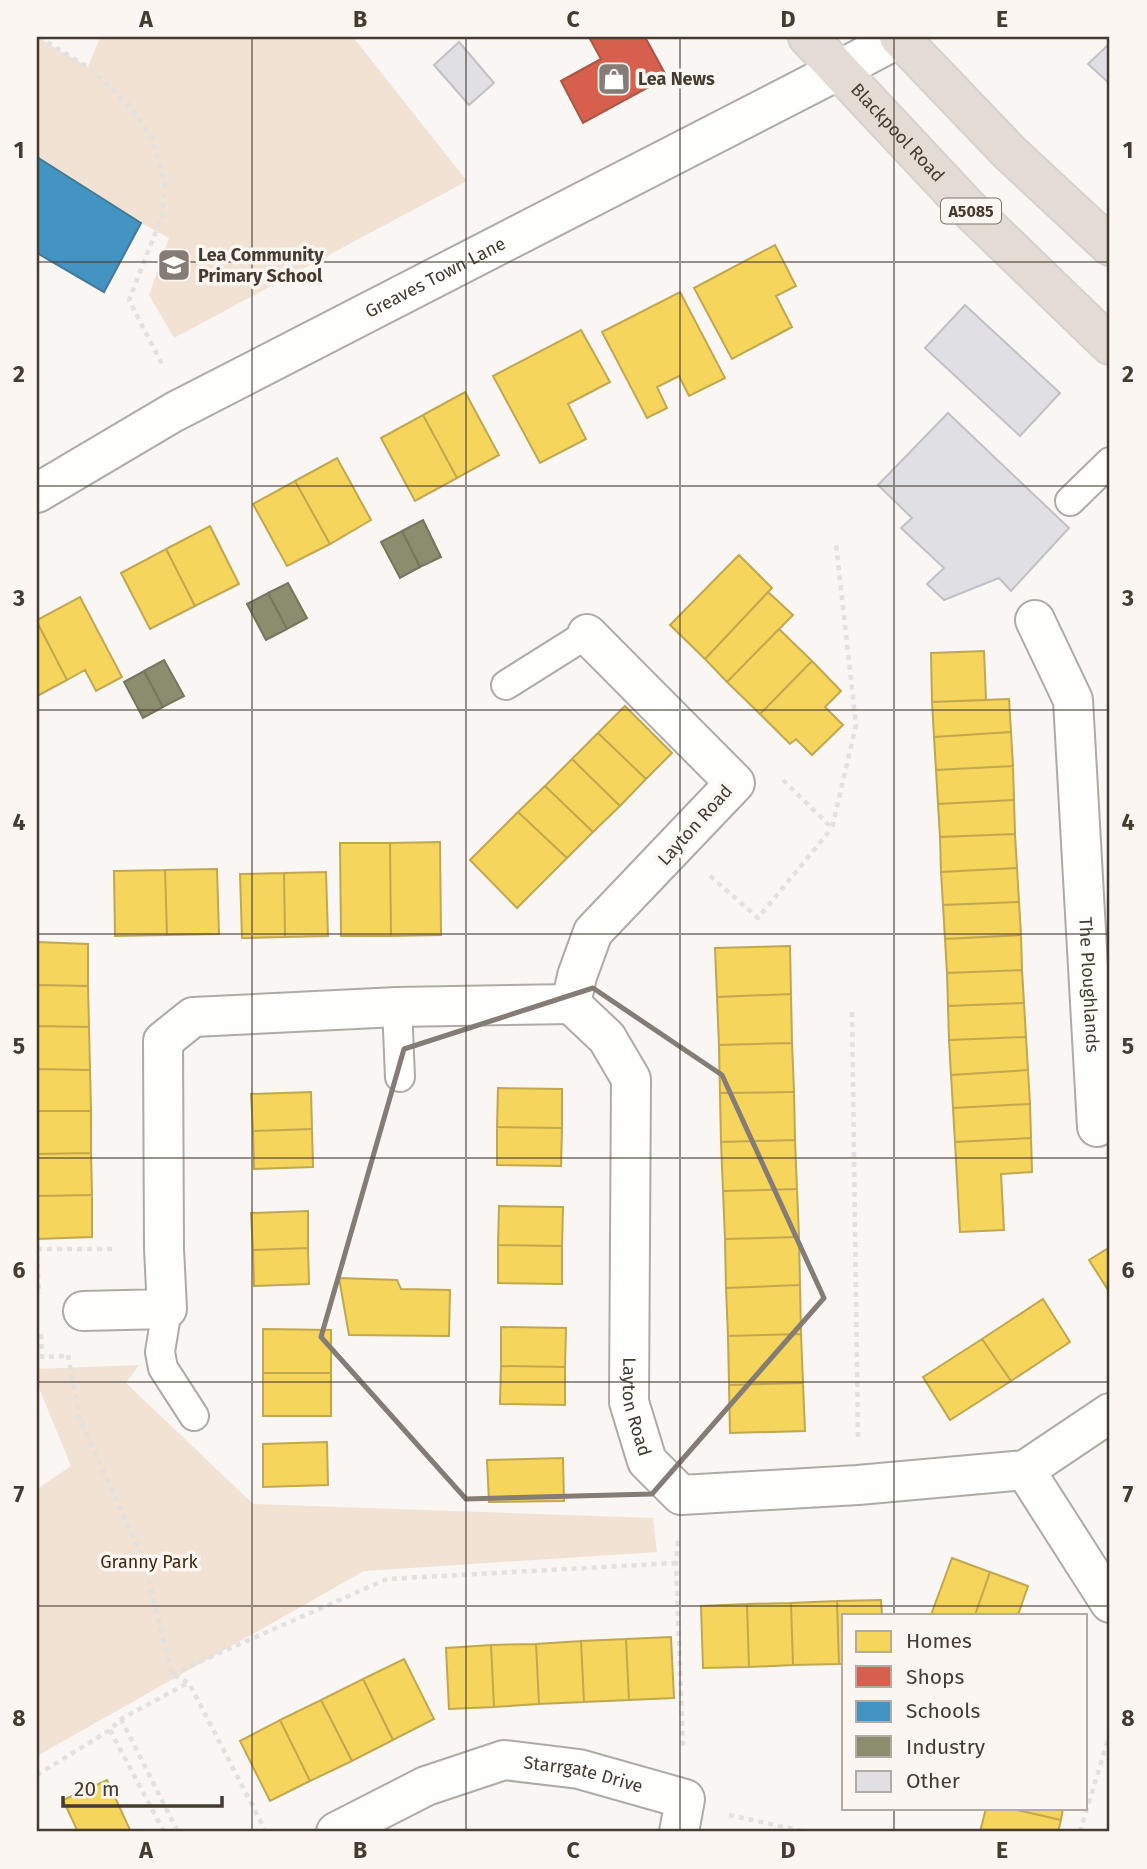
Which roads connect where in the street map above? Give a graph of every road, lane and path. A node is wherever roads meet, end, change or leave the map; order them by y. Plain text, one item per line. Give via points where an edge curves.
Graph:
1 (40, 37) edge
2 (808, 37) edge
3 (900, 37) edge
4 (839, 70) junction
5 (1110, 246) edge
6 (1110, 345) edge
7 (185, 406) junction
8 (1110, 462) edge
9 (37, 493) edge
10 (1070, 501) dead end
11 (836, 544) dead end
12 (1035, 620) dead end
13 (587, 634) joint
14 (506, 685) dead end
15 (735, 783) junction
16 (832, 828) junction
17 (1095, 835) edge
18 (668, 855) junction
19 (570, 1004) junction
20 (397, 1007) junction
21 (852, 1012) dead end
22 (400, 1077) dead end
23 (1097, 1127) dead end
24 (37, 1249) edge
25 (164, 1249) junction
26 (167, 1309) junction
27 (83, 1311) joint
28 (1110, 1413) edge
29 (194, 1416) dead end
30 (1025, 1470) junction
31 (858, 1485) junction
32 (681, 1495) junction
33 (676, 1563) junction
34 (1110, 1603) edge
35 (172, 1674) junction
36 (189, 1682) junction
37 (121, 1719) junction
38 (110, 1730) junction
39 (1110, 1733) edge
40 (37, 1775) edge
41 (1088, 1806) edge
42 (1087, 1810) edge
43 (683, 1812) edge
44 (164, 1832) edge
45 (178, 1832) edge
46 (266, 1832) edge
47 (336, 1832) edge
48 (807, 1832) edge
49 (1080, 1832) edge

1 - 7 path via 89,68 118,94 152,138 165,186 162,216 129,300
2 - 4 highway, Blackpool Road / A5085
3 - 4 street, Greaves Town Lane
3 - 5 highway via 1009,152
4 - 6 highway, Blackpool Road / A5085 via 967,207
4 - 7 street, Greaves Town Lane
7 - 9 street, Greaves Town Lane
8 - 10 lane
11 - 16 path via 856,725
12 - 17 street, The Ploughlands via 1073,700
13 - 14 lane
13 - 15 street, Layton Road
15 - 16 path via 779,776
15 - 18 street, Layton Road
16 - 18 path via 758,918 701,868
17 - 23 street, The Ploughlands
18 - 19 street, Layton Road via 593,932
19 - 20 street
19 - 32 street, Layton Road via 607,1038 631,1079 629,1402 647,1461
20 - 22 lane
20 - 25 street via 193,1017 163,1041
21 - 31 path
24 - 25 path
25 - 26 street
26 - 27 street
26 - 29 lane via 160,1352 163,1368
27 - 35 path via 68,1356 80,1420 143,1558
28 - 30 street
30 - 31 street
30 - 34 street
31 - 32 street
32 - 33 path
33 - 35 path via 387,1579
33 - 43 path
35 - 36 path
36 - 37 path
36 - 46 path
37 - 38 path
37 - 45 path
38 - 40 path
38 - 44 path
39 - 41 path
42 - 49 path
43 - 47 street, Starrgate Drive via 579,1769 504,1760 426,1786
43 - 48 path

